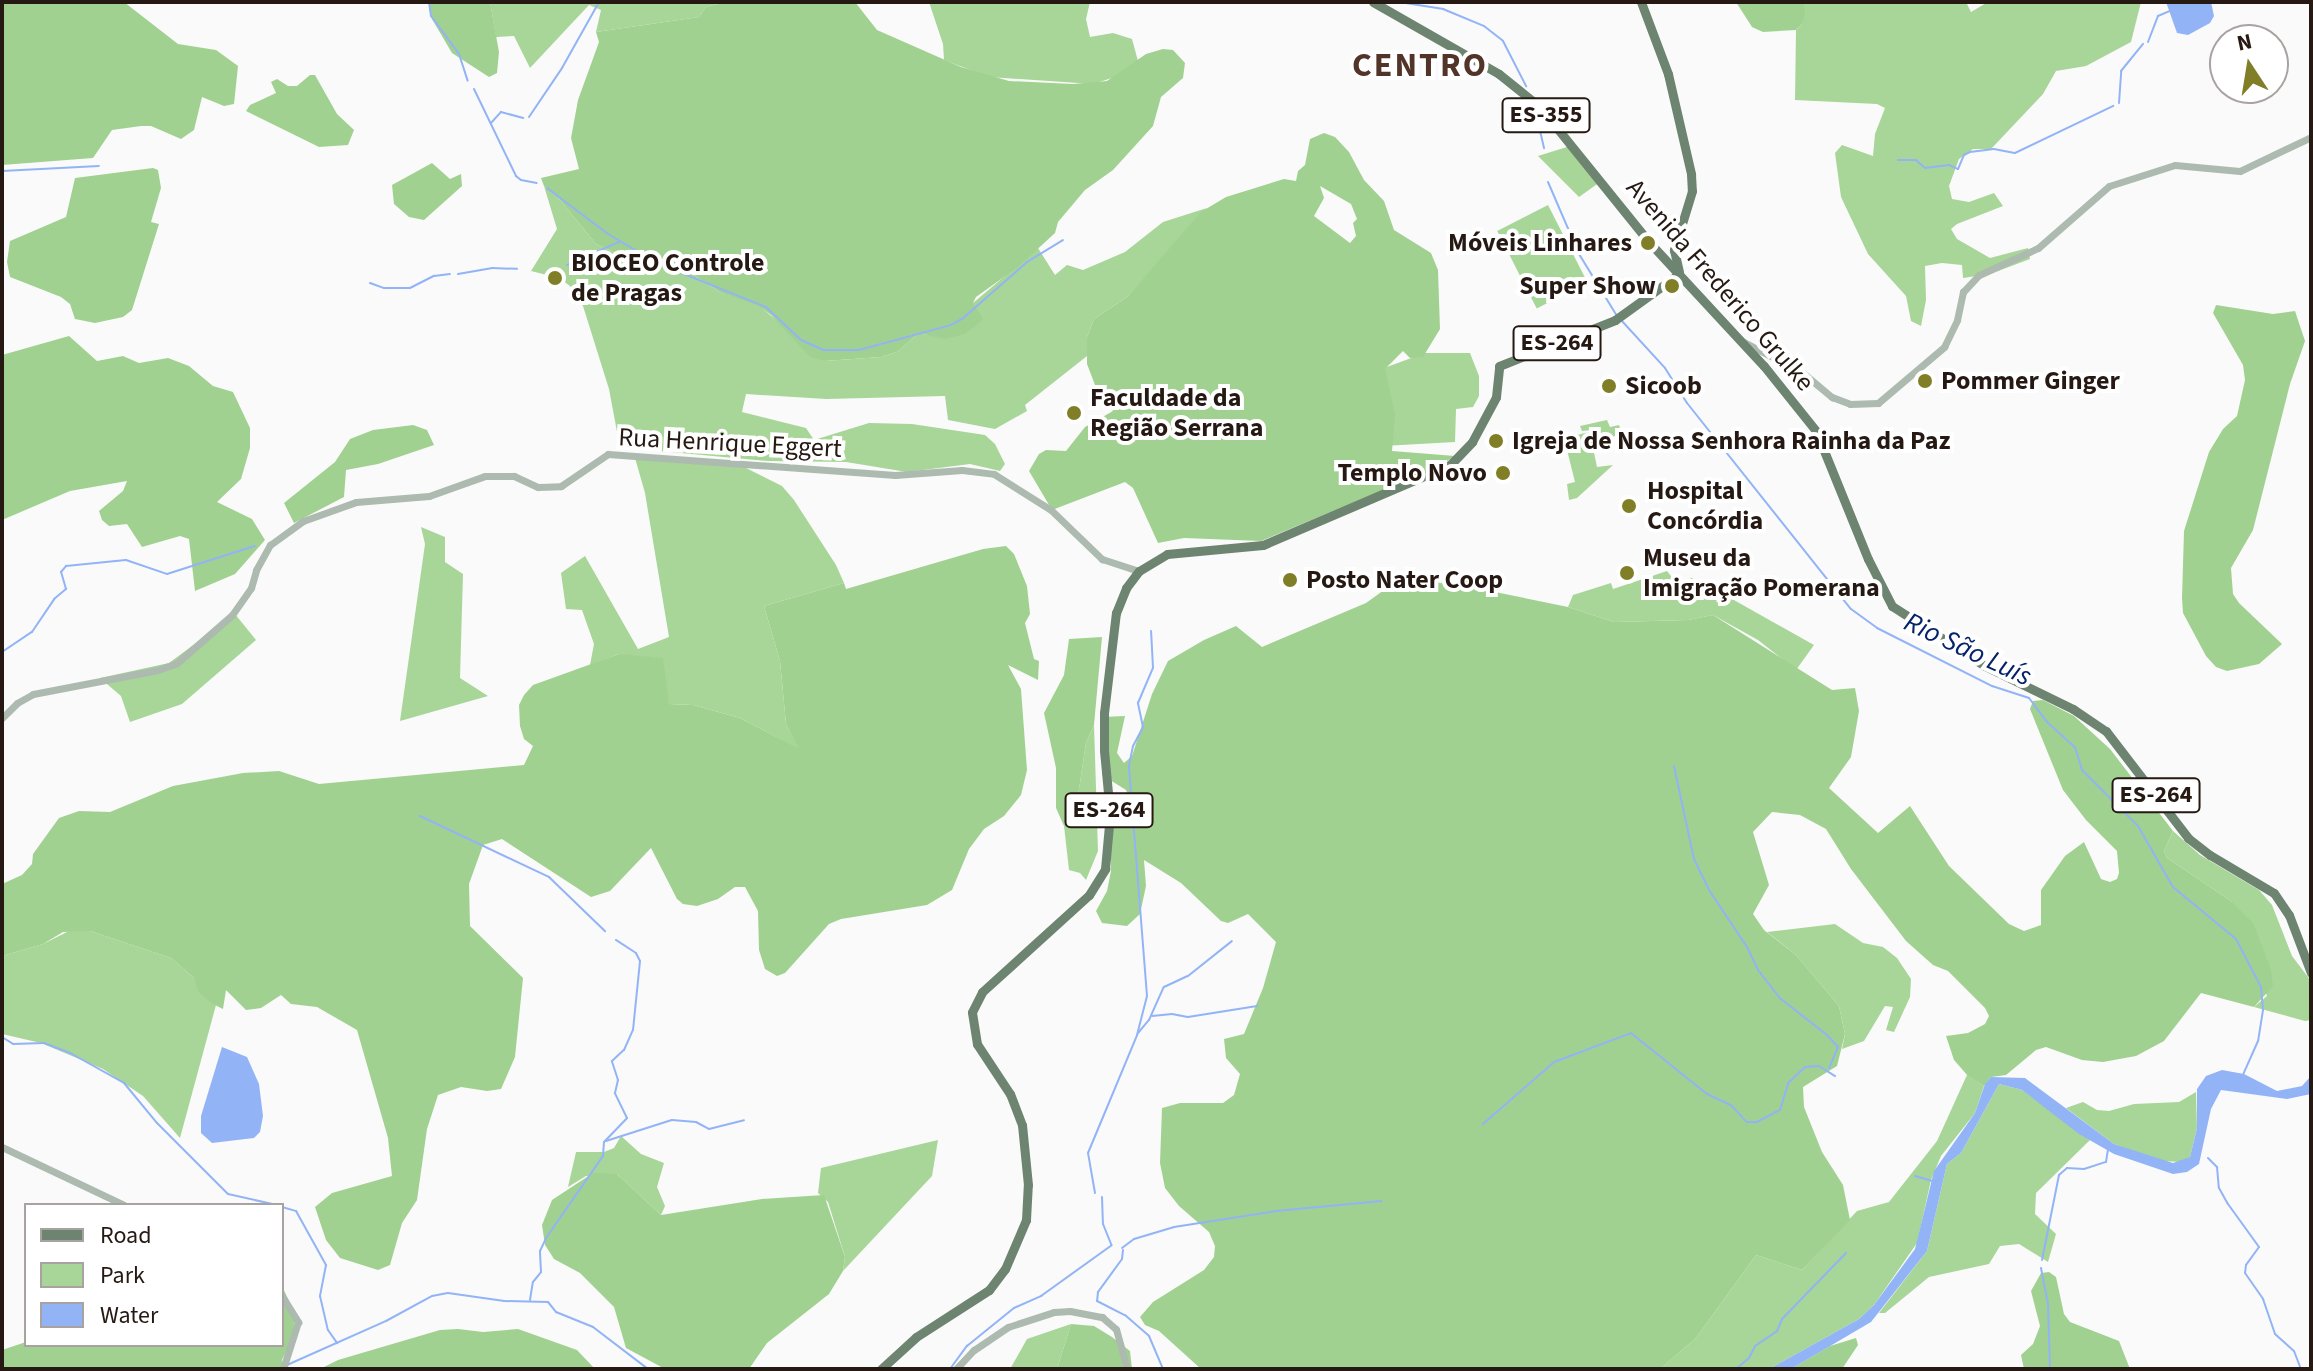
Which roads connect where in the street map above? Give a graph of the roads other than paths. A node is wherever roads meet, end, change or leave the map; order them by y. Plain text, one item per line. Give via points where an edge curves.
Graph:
1 (1373, 2) edge
2 (1641, 2) edge
3 (2311, 137) edge
4 (1675, 241) junction
5 (1656, 249) junction
6 (1679, 274) junction
7 (1740, 340) junction
8 (1139, 571) junction
9 (2, 718) edge
10 (2311, 973) edge
11 (2, 1147) edge
12 (120, 1203) edge
13 (284, 1299) edge
14 (284, 1367) edge
15 (881, 1369) edge
16 (956, 1369) edge
17 (1127, 1369) edge

1 - 5 main road, Avenida Frederico Grulke / ES-355 via 1523,91
2 - 4 main road via 1668,74 1691,174 1689,206
3 - 7 street via 2240,171 2175,165 2120,181 2099,193 2038,248 1973,281 1963,292 1944,347 1878,403 1850,404 1832,397 1793,367
4 - 5 main road
4 - 6 main road
5 - 6 main road, Avenida Frederico Grulke / ES-355
6 - 7 main road, Avenida Frederico Grulke / ES-264
6 - 8 main road, ES-264 via 1615,320 1499,366 1496,397 1472,442 1450,465 1263,545 1186,550 1167,554
7 - 10 main road, Avenida Frederico Grulke / ES-264 via 1821,438 1888,601 1985,666 2106,731 2188,838 2274,893 2289,915
8 - 9 street, Rua Henrique Eggert via 1102,559 1051,510 994,474 962,470 895,475 608,454 561,486 485,476 429,496 356,502 303,521 270,545 232,615 177,663 33,694
8 - 15 main road, ES-264 via 1116,613 1104,713 1110,814 1105,869 1089,895 982,992 972,1012 977,1044 1010,1094 1022,1125 1026,1220 998,1282 916,1337
11 - 12 street
13 - 14 street via 298,1322
16 - 17 street via 1008,1327 1070,1311 1102,1317 1116,1329

